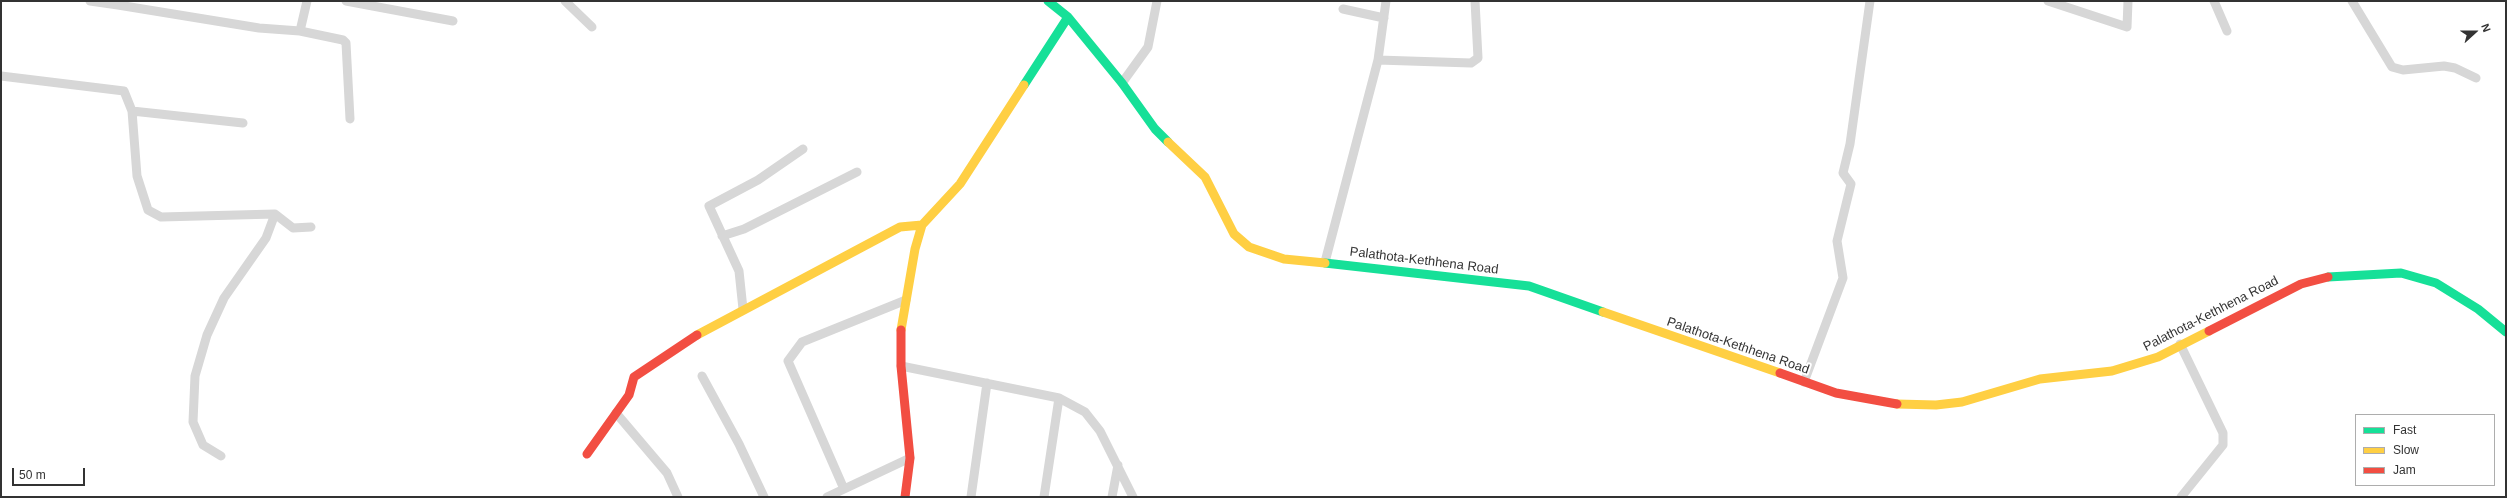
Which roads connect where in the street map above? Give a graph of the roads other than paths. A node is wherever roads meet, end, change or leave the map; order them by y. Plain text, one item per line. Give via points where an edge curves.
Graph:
1 (90, 1) edge
2 (307, 1) edge
3 (346, 1) edge
4 (565, 1) edge
5 (1048, 1) edge
6 (1157, 1) edge
7 (1386, 1) edge
8 (1475, 1) edge
9 (1870, 1) edge
10 (2048, 1) edge
11 (2128, 1) edge
12 (2214, 1) edge
13 (2352, 1) edge
14 (118, 3) edge
15 (1343, 8) dead end
16 (1068, 17) junction
17 (1384, 18) junction
18 (453, 21) dead end
19 (592, 27) dead end
20 (300, 31) junction
21 (2227, 31) dead end
22 (1378, 60) junction
23 (1, 76) edge
24 (2476, 78) dead end
25 (1122, 83) junction
26 (132, 111) junction
27 (350, 119) dead end
28 (243, 123) dead end
29 (803, 149) dead end
30 (857, 172) dead end
31 (275, 214) junction
32 (922, 225) junction
33 (311, 227) dead end
34 (722, 236) junction
35 (1325, 262) junction
36 (906, 300) junction
37 (743, 308) junction
38 (2506, 332) edge
39 (2180, 344) junction
40 (901, 366) junction
41 (702, 376) dead end
42 (1804, 382) junction
43 (987, 383) junction
44 (1059, 398) junction
45 (616, 413) junction
46 (587, 454) dead end
47 (221, 456) dead end
48 (910, 458) junction
49 (1118, 464) junction
50 (844, 489) junction
51 (678, 497) edge
52 (764, 497) edge
53 (827, 497) edge
54 (905, 497) edge
55 (971, 497) edge
56 (1044, 497) edge
57 (1112, 497) edge
58 (1133, 497) edge
59 (2181, 497) edge

1 - 14 street
2 - 20 street
3 - 18 street
4 - 19 street
5 - 16 street, Palathota-Kethhena Road
6 - 25 street via 1148,47
7 - 17 street
8 - 22 street via 1478,58 1471,63
9 - 42 street via 1850,144 1843,173 1851,184 1837,241 1843,278
10 - 11 street via 2127,27
12 - 21 street
13 - 24 street via 2392,67 2403,70 2444,66 2456,68
14 - 20 street via 259,28
15 - 17 street
16 - 25 street, Palathota-Kethhena Road
16 - 32 street via 960,184
17 - 22 street
20 - 27 street via 346,43
22 - 35 street
23 - 26 street via 124,91
25 - 35 street, Palathota-Kethhena Road via 1155,129 1205,177 1234,234 1249,247 1284,260
26 - 28 street
26 - 31 street via 137,176 148,210 161,218
29 - 34 street via 758,180 710,206
30 - 34 street via 744,229
31 - 33 street via 293,228
31 - 47 street via 266,238 224,298 207,335 195,376 193,422 203,445
32 - 36 street
32 - 37 street via 900,227
34 - 37 street via 739,271
35 - 42 street, Palathota-Kethhena Road via 1529,286
36 - 40 street via 901,325
36 - 50 street via 802,342 788,361
37 - 45 street via 691,338 634,377 629,395
38 - 39 street, Palathota-Kethhena Road via 2478,309 2436,283 2401,273 2354,274 2324,276 2301,284
39 - 42 street, Palathota-Kethhena Road via 2143,363 2112,372 2040,378 1962,402 1936,405 1871,401
39 - 59 street via 2223,433 2223,445
40 - 43 street
40 - 48 street
41 - 52 street
43 - 44 street
43 - 55 street
44 - 49 street via 1085,412 1100,431
44 - 56 street
45 - 46 street
45 - 51 street via 667,473
48 - 50 street
48 - 54 street
49 - 57 street
49 - 58 street
50 - 53 street

